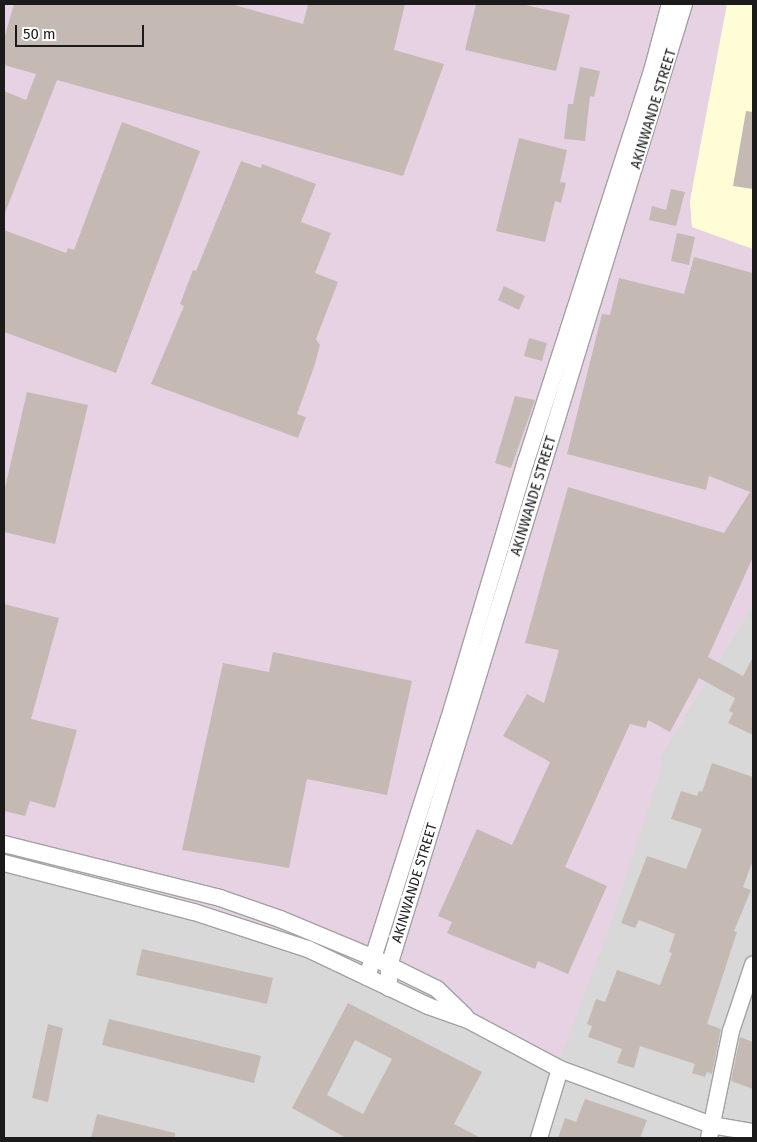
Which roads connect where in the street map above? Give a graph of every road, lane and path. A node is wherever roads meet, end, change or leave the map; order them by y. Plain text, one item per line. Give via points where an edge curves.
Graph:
1 (670, 4) edge
2 (684, 4) edge
3 (4, 844) edge
4 (4, 863) edge
5 (374, 958) junction
6 (753, 965) edge
7 (390, 966) junction
8 (367, 977) junction
9 (389, 988) junction
10 (468, 1020) junction
11 (560, 1069) junction
12 (710, 1132) edge
13 (753, 1132) edge
14 (539, 1138) edge

1 - 5 street, AKINWANDE STREET
2 - 7 street, AKINWANDE STREET
3 - 5 street via 220,898
4 - 8 street via 194,912 308,949
5 - 7 street
5 - 8 street, AKINWANDE STREET
6 - 12 street via 731,1031
7 - 9 street, AKINWANDE STREET
7 - 10 street via 436,989
8 - 9 street
9 - 10 street
10 - 11 street
11 - 12 street
11 - 14 street
12 - 13 street

